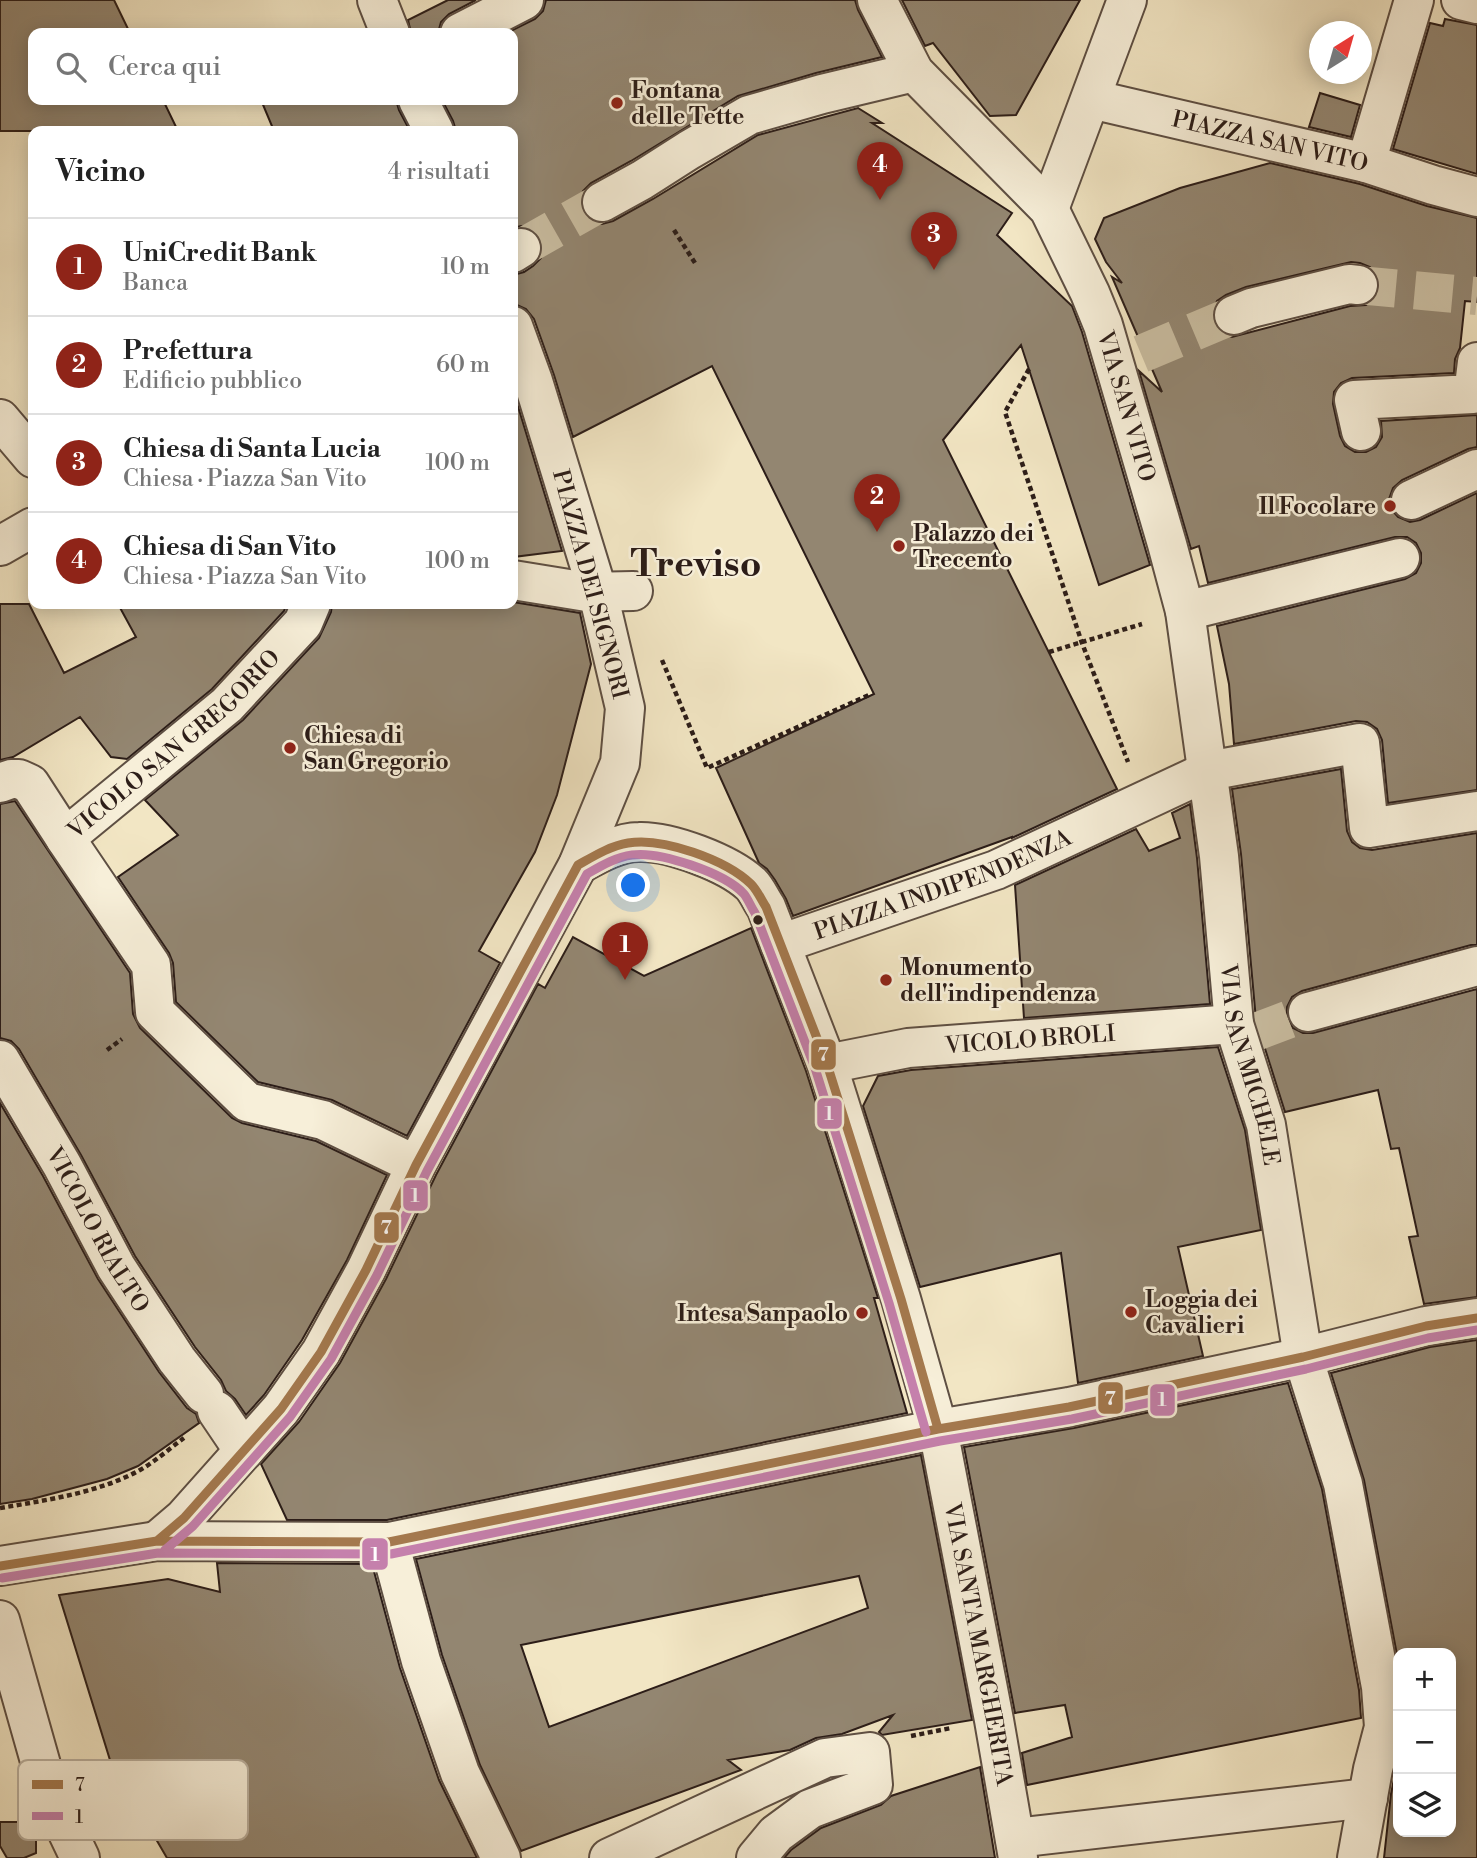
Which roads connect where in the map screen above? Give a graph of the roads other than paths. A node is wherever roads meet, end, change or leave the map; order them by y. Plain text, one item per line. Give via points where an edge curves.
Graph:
1 (377, 0) edge
2 (524, 0) edge
3 (877, 0) edge
4 (1127, 0) edge
5 (1414, 0) edge
6 (1461, 0) edge
7 (1477, 4) edge
8 (388, 28) edge
9 (470, 28) edge
10 (914, 72) junction
11 (1091, 99) junction
12 (421, 105) edge
13 (431, 126) edge
14 (1366, 163) junction
15 (1477, 197) edge
16 (602, 201) tunnel mouth
17 (1049, 209) junction
18 (1358, 285) tunnel mouth
19 (1234, 315) tunnel mouth
20 (518, 340) edge
21 (1477, 362) edge
22 (0, 419) edge
23 (1361, 431) dead end
24 (28, 452) edge
25 (1477, 468) edge
26 (1411, 500) dead end
27 (28, 530) edge
28 (0, 546) edge
29 (1400, 558) dead end
30 (518, 581) edge
31 (616, 592) junction
32 (309, 609) edge
33 (1185, 611) junction
34 (1208, 771) junction
35 (0, 783) edge
36 (1477, 811) edge
37 (65, 838) junction
38 (578, 865) junction
39 (780, 944) junction
40 (1477, 966) edge
41 (1308, 1012) tunnel mouth
42 (1242, 1031) junction
43 (0, 1060) edge
44 (827, 1064) junction
45 (415, 1165) junction
46 (1477, 1318) edge
47 (1303, 1357) junction
48 (938, 1429) junction
49 (244, 1451) junction
50 (157, 1541) junction
51 (389, 1542) junction
52 (0, 1566) edge
53 (0, 1620) edge
54 (39, 1760) edge
55 (1367, 1798) junction
56 (71, 1840) edge
57 (1016, 1848) edge
58 (80, 1858) edge
59 (501, 1858) edge
60 (609, 1858) edge
61 (756, 1858) edge
62 (1357, 1858) edge

1 - 8 street
2 - 9 street
3 - 10 street
4 - 11 street
5 - 14 street, PIAZZA SAN VITO
6 - 7 street
10 - 16 street via 749,115
10 - 17 street
11 - 14 street, PIAZZA SAN VITO
11 - 17 street
12 - 13 street
14 - 15 street
17 - 33 street, VIA SAN VITO via 1103,325 1128,359
18 - 19 street
20 - 31 street, PIAZZA DEI SIGNORI
21 - 23 street via 1473,394 1354,400
22 - 24 street
25 - 26 street
27 - 28 street
29 - 33 street
30 - 31 street
31 - 38 street, PIAZZA DEI SIGNORI via 625,708 620,763
32 - 37 street, VICOLO SAN GREGORIO via 303,623 227,705
33 - 34 street, VIA SAN VITO
34 - 36 street, PIAZZA INDIPENDENZA via 1360,743 1369,828
34 - 39 street, PIAZZA INDIPENDENZA via 996,870
34 - 42 street, VIA SAN MICHELE
35 - 37 street, VICOLO SAN GREGORIO via 19,779 30,784
37 - 45 street via 150,965 155,1012 247,1102 323,1120
38 - 39 street via 605,850 638,842 704,857 752,885
38 - 45 street, PIAZZA DEI SIGNORI
39 - 44 street
40 - 41 street
42 - 44 street, VICOLO BROLI via 908,1048
42 - 47 street, VIA SAN MICHELE via 1265,1125
43 - 49 street, VICOLO RIALTO via 116,1267
44 - 48 street, VIA SANTA MARGHERITA
45 - 49 street, PIAZZA DEI SIGNORI via 321,1352
46 - 47 street
47 - 48 street via 1069,1407
47 - 55 street, VIA SAN MICHELE via 1343,1484 1381,1687 1384,1727
48 - 51 street
48 - 57 street, VIA SANTA MARGHERITA
49 - 50 street, PIAZZA DEI SIGNORI
50 - 51 street
50 - 52 street
51 - 59 street via 421,1661 460,1773
53 - 54 street
55 - 57 street
55 - 62 street, VIA SAN MICHELE
56 - 58 street
60 - 61 street via 825,1758 870,1752 873,1785 810,1809 776,1834

